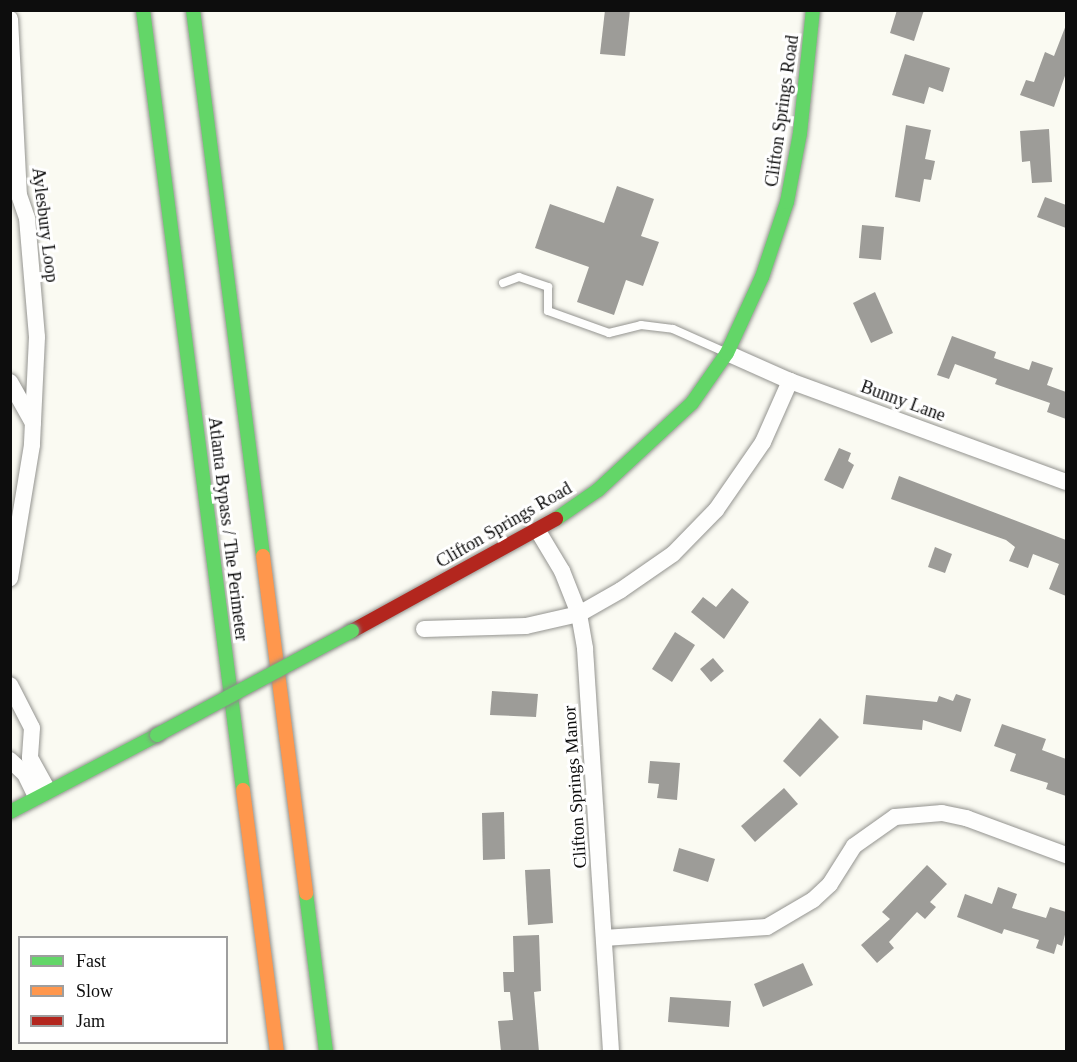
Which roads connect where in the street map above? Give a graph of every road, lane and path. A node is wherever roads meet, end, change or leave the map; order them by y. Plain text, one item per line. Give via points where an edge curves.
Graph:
1 (143, 10) edge
2 (193, 10) edge
3 (813, 10) edge
4 (10, 19) edge
5 (15, 195) edge
6 (503, 283) dead end
7 (727, 353) junction
8 (790, 381) junction
9 (10, 382) edge
10 (33, 424) junction
11 (1066, 482) edge
12 (537, 531) junction
13 (10, 578) edge
14 (579, 614) junction
15 (424, 629) dead end
16 (11, 687) edge
17 (10, 760) edge
18 (42, 794) junction
19 (10, 812) edge
20 (1066, 855) edge
21 (604, 938) junction
22 (277, 1052) edge
23 (326, 1052) edge
24 (611, 1052) edge

1 - 22 main road, Atlanta Bypass / The Perimeter
2 - 23 main road, Atlanta Bypass / The Perimeter
3 - 7 main road, Clifton Springs Road via 801,133 787,202 762,277
4 - 5 street, Aylesbury Loop
5 - 10 street, Aylesbury Loop via 27,219 37,337
6 - 7 lane via 519,277 548,287 548,311 609,333 640,326 673,329
7 - 8 street, Bunny Lane
7 - 12 main road, Clifton Springs Road via 692,403 647,448 598,490
8 - 11 street, Bunny Lane
8 - 14 street via 763,442 716,510 673,554
9 - 10 street
10 - 13 street, Aylesbury Loop
12 - 14 street, Clifton Springs Manor via 562,571
12 - 18 main road, Clifton Springs Road, bridge
14 - 15 street via 526,626
14 - 21 street, Clifton Springs Manor via 585,649
16 - 18 street via 32,728 30,758
17 - 18 street
18 - 19 main road, Clifton Springs Road
20 - 21 street via 958,816 920,813 895,817 854,846 830,884 813,900 767,927 744,932
21 - 24 street, Clifton Springs Manor

